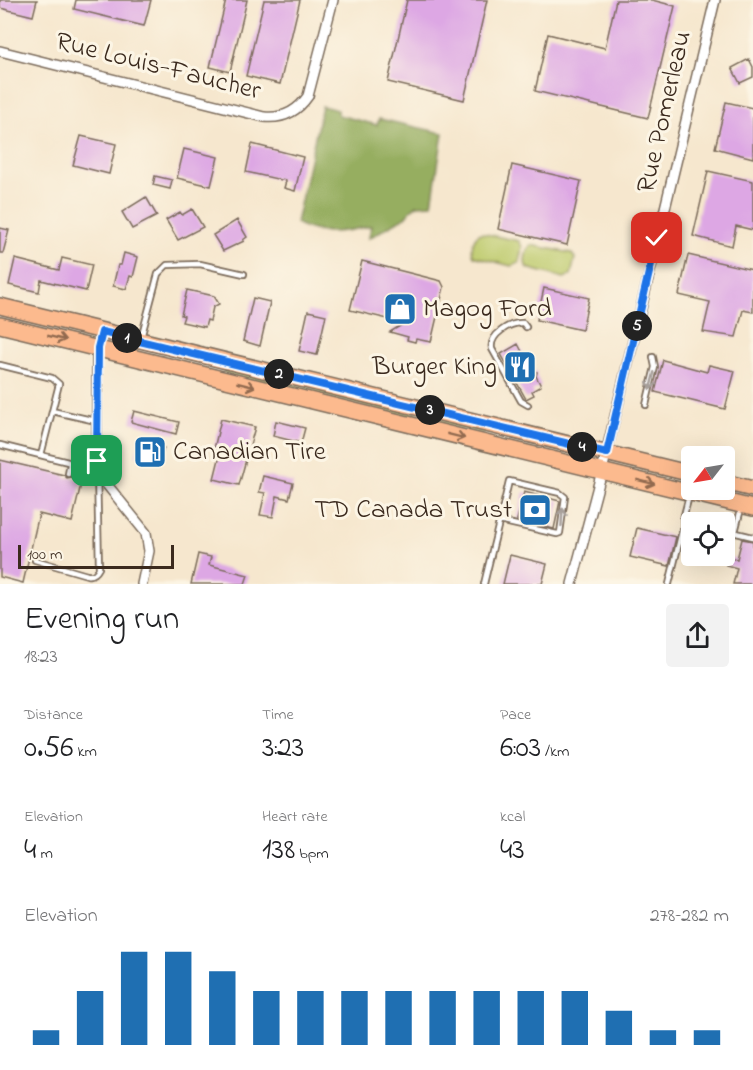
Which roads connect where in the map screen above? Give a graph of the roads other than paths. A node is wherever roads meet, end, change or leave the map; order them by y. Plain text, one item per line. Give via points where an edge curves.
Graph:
1 (333, 0) edge
2 (715, 0) edge
3 (0, 51) edge
4 (244, 273) dead end
5 (0, 306) edge
6 (0, 325) edge
7 (526, 327) dead end
8 (102, 332) junction
9 (140, 341) junction
10 (98, 348) junction
11 (653, 357) dead end
12 (0, 366) edge
13 (528, 405) dead end
14 (646, 405) dead end
15 (52, 411) junction
16 (96, 421) junction
17 (0, 445) edge
18 (607, 453) junction
19 (41, 455) junction
20 (97, 461) junction
21 (602, 471) junction
22 (681, 471) edge
23 (68, 474) dead end
24 (735, 485) edge
25 (753, 489) edge
26 (681, 491) edge
27 (718, 500) edge
28 (747, 507) edge
29 (499, 521) junction
30 (735, 532) joint
31 (681, 535) edge
32 (753, 537) edge
33 (35, 561) dead end
34 (142, 584) edge
35 (484, 584) edge
36 (572, 584) edge
37 (669, 584) edge

1 - 3 street, Rue Louis-Faucher via 308,96 298,108 280,117 264,117
2 - 18 street, Rue Pomerleau
4 - 9 lane via 200,264 171,263 163,267
5 - 8 main road
6 -> 10 main road
7 - 13 lane via 516,323 495,335 491,342 520,401
8 - 9 main road
8 - 10 street
9 - 18 main road
10 - 16 street
10 -> 21 main road
11 -> 14 lane via 655,367
12 - 15 lane via 55,379 59,387
15 - 16 lane
15 - 19 lane
16 - 20 street
17 - 19 lane
18 - 21 street, Rue Pomerleau
18 - 22 main road
19 - 23 lane via 69,463
20 - 33 lane via 98,572 91,575
20 - 34 street via 104,481 140,522 148,538 149,557
21 -> 26 main road
21 - 36 street, Rue Pomerleau
24 - 25 main road
27 - 28 main road
28 - 30 lane
29 -> 29 lane via 557,534 561,532 565,500 562,494 509,481
29 - 35 lane
30 - 32 lane
31 - 37 lane

